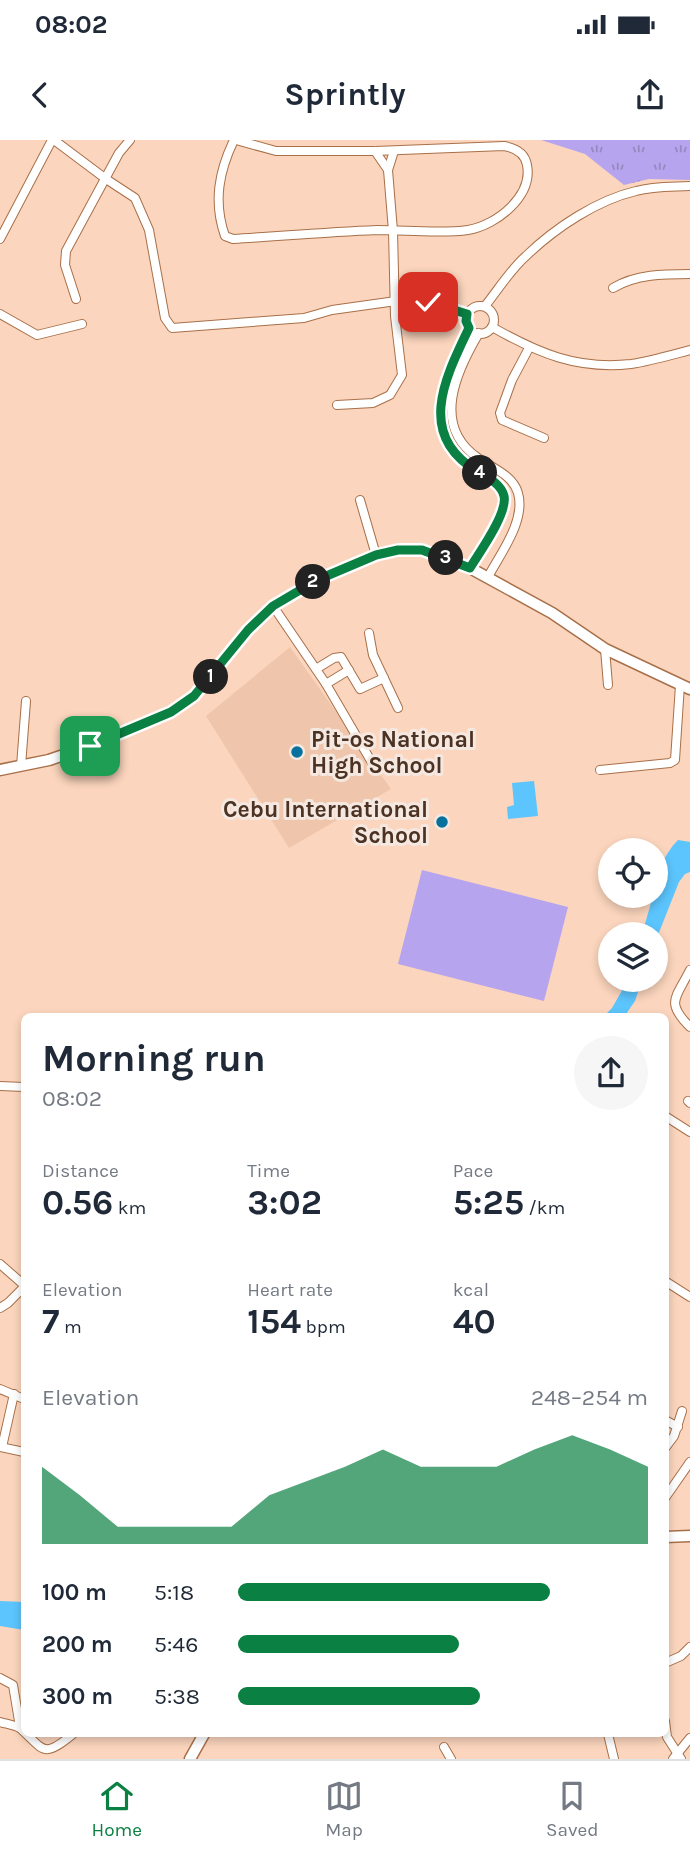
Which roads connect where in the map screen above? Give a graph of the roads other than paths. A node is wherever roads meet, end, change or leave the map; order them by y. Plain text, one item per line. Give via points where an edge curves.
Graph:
1 (53, 140) edge
2 (130, 140) edge
3 (235, 140) edge
4 (473, 143) edge
5 (375, 151) junction
6 (394, 151) junction
7 (388, 170) junction
8 (106, 179) junction
9 (690, 186) edge
10 (393, 230) junction
11 (0, 239) edge
12 (690, 274) edge
13 (613, 288) dead end
14 (76, 299) dead end
15 (396, 301) junction
16 (485, 306) junction
17 (0, 314) edge
18 (467, 314) junction
19 (82, 324) dead end
20 (492, 327) junction
21 (469, 328) junction
22 (480, 334) junction
23 (529, 348) junction
24 (690, 350) edge
25 (446, 380) junction
26 (455, 383) junction
27 (337, 405) dead end
28 (544, 438) dead end
29 (360, 500) dead end
30 (500, 516) junction
31 (516, 522) junction
32 (376, 555) junction
33 (470, 568) junction
34 (488, 577) junction
35 (273, 606) junction
36 (369, 633) dead end
37 (605, 649) junction
38 (316, 670) junction
39 (349, 670) junction
40 (384, 678) junction
41 (326, 684) junction
42 (608, 685) dead end
43 (685, 687) edge
44 (26, 701) dead end
45 (398, 708) dead end
46 (371, 761) dead end
47 (22, 766) junction
48 (0, 769) edge
49 (600, 770) dead end
50 (690, 970) edge
51 (690, 1027) edge
52 (0, 1080) edge
53 (11, 1085) junction
54 (0, 1086) edge
55 (21, 1087) edge
56 (669, 1119) edge
57 (690, 1132) edge
58 (0, 1264) edge
59 (21, 1283) edge
60 (669, 1284) edge
61 (21, 1289) edge
62 (690, 1297) edge
63 (0, 1308) edge
64 (0, 1389) edge
65 (14, 1394) junction
66 (21, 1398) edge
67 (682, 1411) dead end
68 (669, 1422) edge
69 (678, 1427) junction
70 (669, 1443) edge
71 (1, 1447) edge
72 (21, 1451) edge
73 (690, 1462) edge
74 (669, 1492) edge
75 (690, 1536) edge
76 (669, 1537) edge
77 (690, 1647) edge
78 (669, 1661) edge
79 (0, 1678) edge
80 (0, 1722) edge
81 (20, 1727) joint
82 (27, 1737) edge
83 (71, 1737) edge
84 (202, 1737) edge
85 (609, 1737) edge
86 (667, 1737) edge
87 (690, 1738) edge
88 (444, 1748) dead end
89 (677, 1757) edge
90 (190, 1759) edge
91 (451, 1759) edge
92 (614, 1759) edge

1 - 8 street
1 - 11 street
2 - 8 street
3 - 5 street via 276,151
3 - 10 street via 220,173 217,194 229,238
4 - 6 street
4 - 10 street via 516,148 527,162 528,179 520,197 506,211 468,230
5 - 6 street
5 - 7 street
6 - 7 street
7 - 10 street
8 - 14 street via 66,251 65,265
8 - 15 street via 135,198 140,209 149,230 165,318 172,328 304,318
9 - 16 street via 635,191 576,218 524,257
10 - 15 street
12 - 13 street via 626,280
15 - 18 street via 428,302
15 - 27 street via 402,375 390,395 373,403
16 - 18 street
16 - 20 street via 492,313
17 - 19 street via 37,335
18 - 21 street
20 - 22 street
20 - 23 street
21 - 22 street
21 - 25 street
22 - 26 street
23 - 24 street via 577,363 605,365 632,364
23 - 28 street via 500,413 502,420
25 - 26 street
25 - 30 street via 440,408 445,436 465,464 498,485 504,494
26 - 31 street via 451,408 458,437 476,457 511,480 518,492
29 - 32 street
30 - 31 street
30 - 33 street
31 - 34 street
32 - 33 main road via 422,550
32 - 35 main road via 317,580
33 - 34 main road
34 - 37 main road
35 - 38 street
35 - 47 main road via 194,696 171,712 49,761
36 - 40 street
37 - 42 street
37 - 43 main road
38 - 39 street via 341,657
38 - 41 street
39 - 40 street via 360,689
39 - 41 street
40 - 45 street
41 - 46 street
43 - 49 street via 675,760
44 - 47 street
47 - 48 main road
50 - 51 street via 674,1006
52 - 53 street
53 - 54 street
53 - 55 street
56 - 57 street
58 - 59 street
60 - 62 street
61 - 63 street
64 - 65 street
65 - 66 street
65 - 71 street
67 - 69 street
68 - 69 street
69 - 70 street
71 - 72 street
73 - 74 street
75 - 76 main road
77 - 78 street
79 - 81 street via 13,1685
80 - 81 street
82 - 83 street via 38,1754 52,1758 60,1755
84 - 90 main road
85 - 92 street
86 - 89 street
87 - 89 street
88 - 91 street

